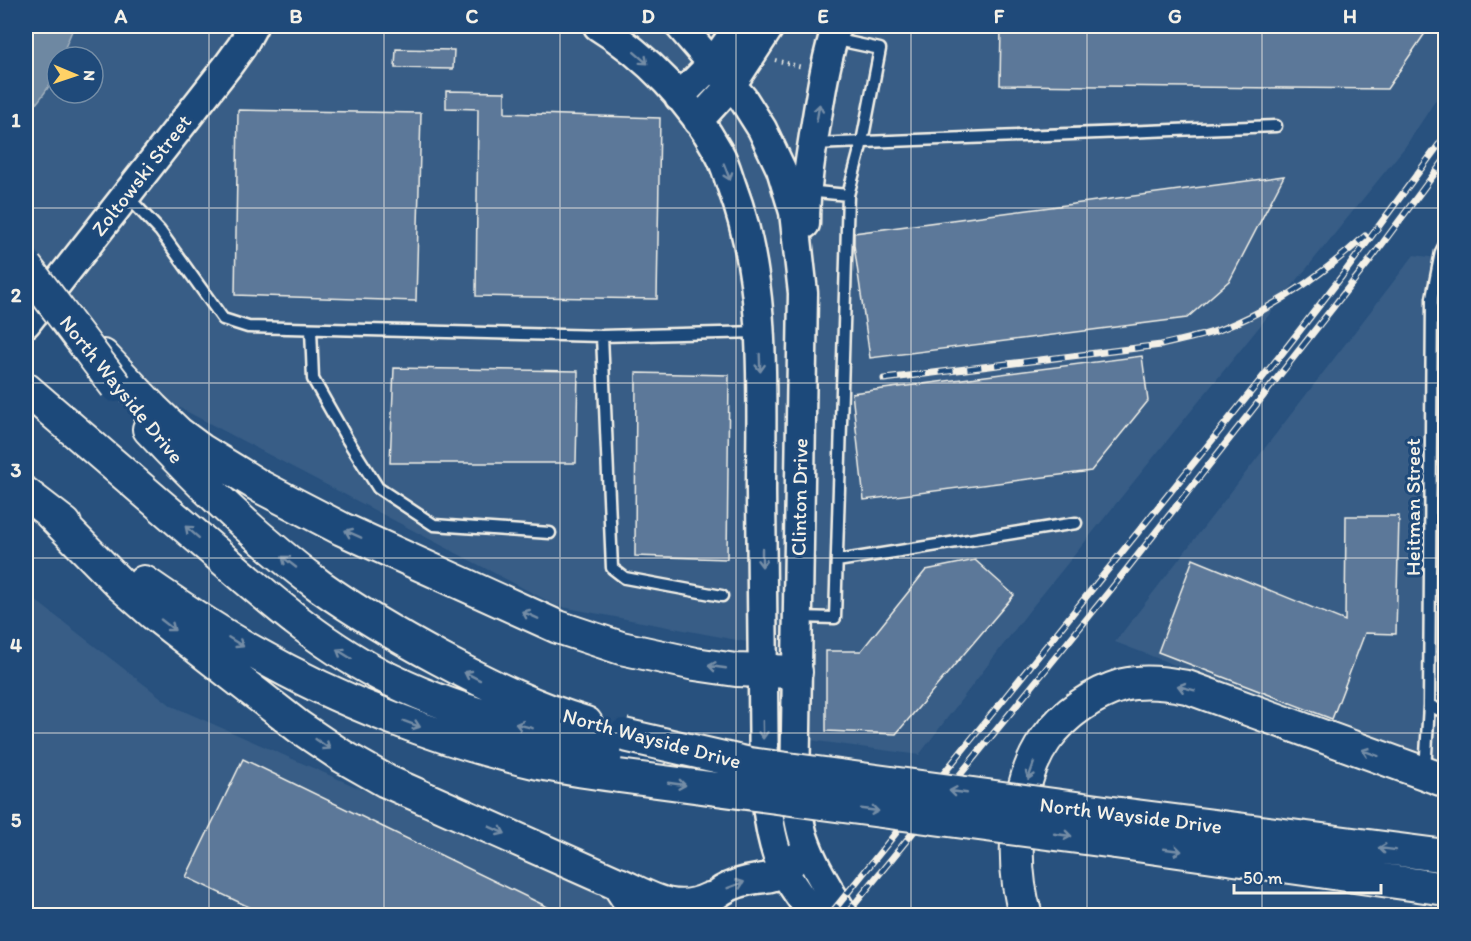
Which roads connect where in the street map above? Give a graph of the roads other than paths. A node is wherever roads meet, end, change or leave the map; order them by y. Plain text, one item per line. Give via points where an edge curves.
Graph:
1 (253, 26) edge
2 (598, 26) edge
3 (680, 26) edge
4 (739, 26) edge
5 (770, 26) edge
6 (835, 32) edge
7 (722, 73) junction
8 (679, 97) junction
9 (698, 121) junction
10 (1276, 126) dead end
11 (862, 142) junction
12 (812, 144) junction
13 (797, 192) junction
14 (126, 195) junction
15 (848, 195) junction
16 (1446, 242) edge
17 (26, 267) edge
18 (26, 323) edge
19 (311, 329) junction
20 (759, 332) junction
21 (802, 333) junction
22 (602, 336) junction
23 (122, 384) junction
24 (26, 389) edge
25 (26, 494) edge
26 (50, 513) junction
27 (1432, 519) junction
28 (1446, 519) edge
29 (1076, 523) dead end
30 (550, 533) dead end
31 (837, 561) junction
32 (722, 596) dead end
33 (762, 616) junction
34 (797, 617) junction
35 (762, 671) junction
36 (796, 672) junction
37 (1429, 705) junction
38 (1446, 713) edge
39 (622, 752) junction
40 (1435, 777) edge
41 (1117, 828) junction
42 (807, 846) junction
43 (1446, 856) edge
44 (784, 871) junction
45 (618, 884) junction
46 (1446, 889) edge
47 (703, 907) edge
48 (639, 915) edge
49 (814, 915) edge
50 (844, 915) edge
51 (1026, 915) edge

1 - 14 main road, Zoltowski Street via 229,64
2 -> 8 main road, Clinton Drive via 655,70
3 - 7 main road, Clinton Drive
4 - 7 main road
5 - 7 main road
6 - 11 lane via 880,49
12 -> 6 main road
7 - 8 main road
7 - 9 main road
7 - 13 main road, Clinton Drive via 762,129
8 - 9 main road, Clinton Drive
9 -> 20 main road, Clinton Drive via 720,154 738,201 751,248
10 - 11 lane
11 - 12 lane
11 - 15 lane
12 - 13 main road
13 - 15 lane
13 - 21 main road, Clinton Drive via 794,212 803,293
14 - 18 main road, Zoltowski Street
14 - 19 lane via 160,231 223,319 248,327
15 - 31 lane
16 - 27 lane, Heitman Street via 1432,298
17 - 23 main road, North Wayside Drive, bridge
19 - 22 lane
19 - 30 lane via 313,379 378,489 434,525
20 - 21 main road
20 - 22 lane
20 -> 33 main road, Clinton Drive
21 - 34 main road, Clinton Drive
22 - 32 lane via 612,568 625,578
35 -> 23 main road via 695,664 621,648 558,627 504,603 342,529 261,487 178,433
39 -> 23 main road, North Wayside Drive via 543,708 474,678 321,586 203,486 148,427
39 -> 24 main road via 473,712 417,692 359,663 288,614
25 - 26 main road, North Wayside Drive
26 -> 39 main road, North Wayside Drive via 183,609 256,654 340,696 493,752 535,762
26 -> 45 main road via 154,614 342,756 386,781
27 - 28 lane
27 - 37 lane, Heitman Street
29 - 31 lane
31 - 34 lane via 835,618
33 - 34 main road
33 - 35 main road, Clinton Drive
34 - 36 main road, Clinton Drive
35 - 36 main road
35 -> 44 main road, Clinton Drive via 764,783 772,833
36 - 42 main road, Clinton Drive via 795,792
37 - 38 lane
37 - 40 lane, Heitman Street
39 -> 41 main road, North Wayside Drive, bridge
41 -> 39 main road, North Wayside Drive, bridge via 750,764
40 -> 51 main road via 1187,687 1144,682 1124,685 1081,705 1061,721 1045,740 1034,763 1020,810 1017,848 1019,895
43 -> 41 main road, North Wayside Drive
41 -> 46 main road, North Wayside Drive
42 - 44 main road
42 - 50 main road, Clinton Drive
47 -> 44 main road via 740,882 770,878
44 - 49 main road, Clinton Drive
45 - 47 main road via 676,907
45 - 48 main road

